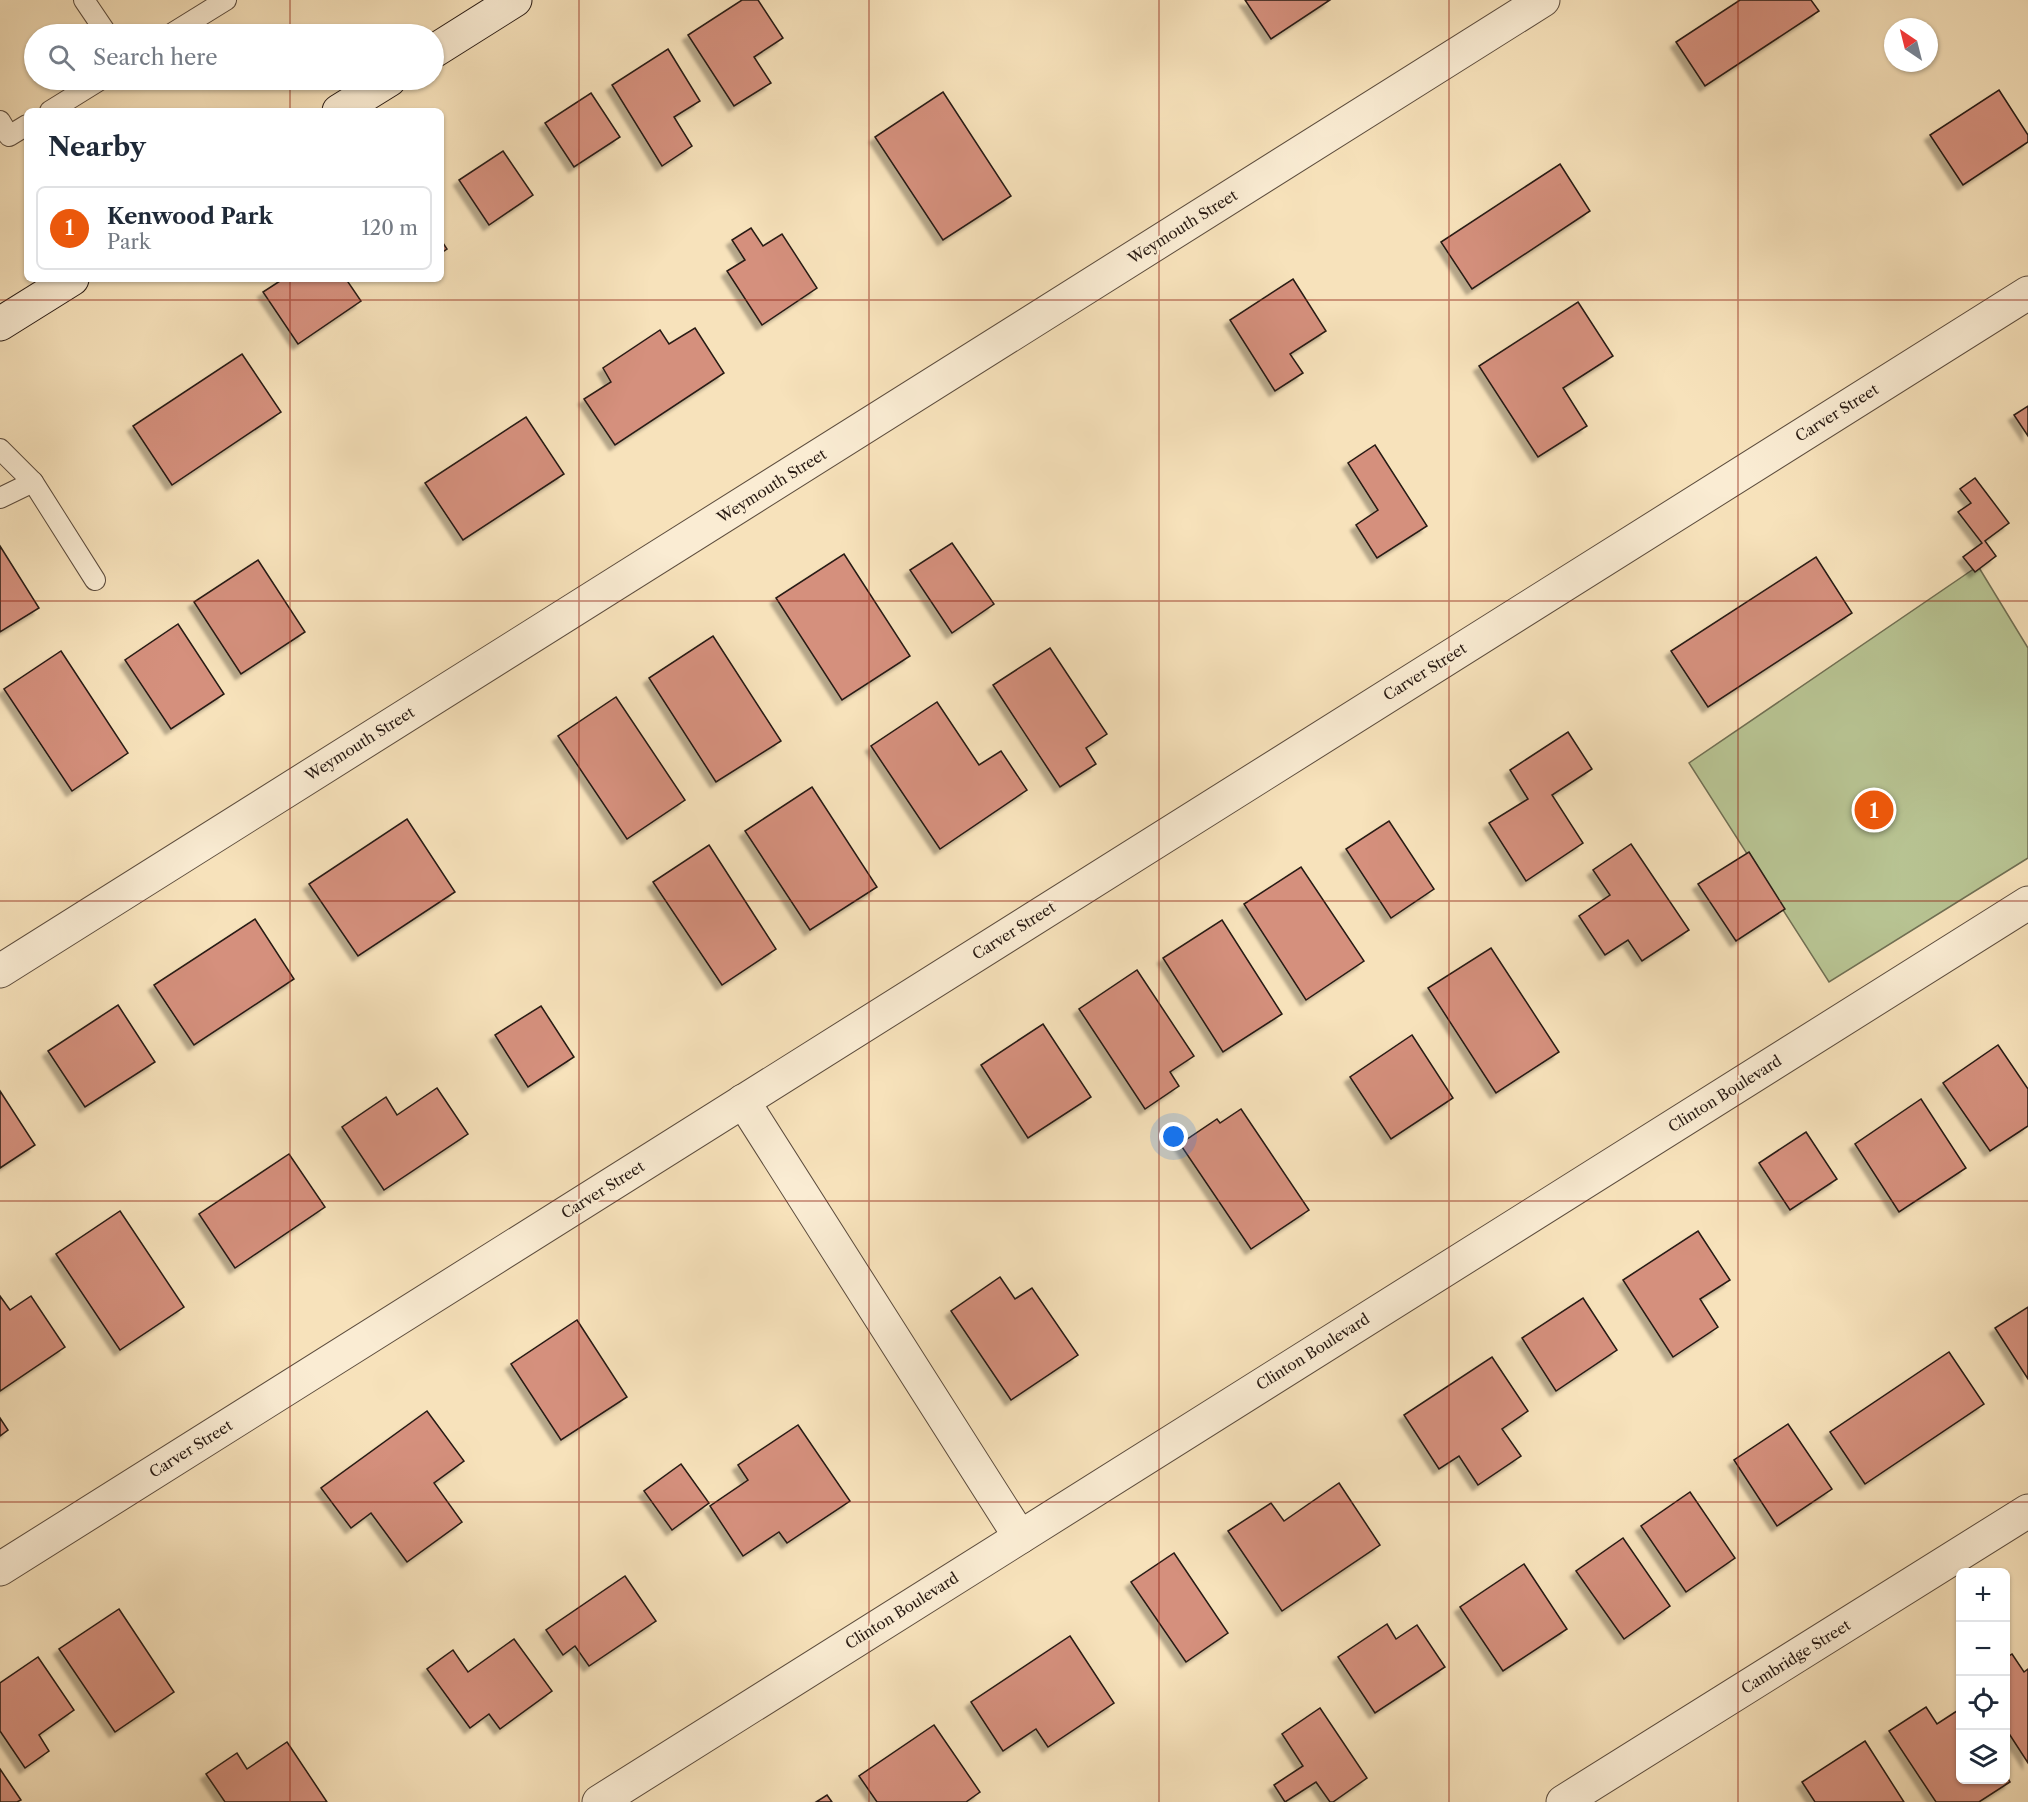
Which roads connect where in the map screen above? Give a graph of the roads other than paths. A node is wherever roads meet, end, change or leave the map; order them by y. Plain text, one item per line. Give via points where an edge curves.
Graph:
1 (84, 0) edge
2 (226, 0) edge
3 (515, 0) edge
4 (1543, 0) edge
5 (100, 24) edge
6 (187, 24) edge
7 (444, 45) edge
8 (84, 90) edge
9 (373, 90) edge
10 (55, 108) edge
11 (344, 108) edge
12 (0, 121) edge
13 (24, 127) edge
14 (67, 282) edge
15 (2028, 293) edge
16 (0, 324) edge
17 (0, 449) edge
18 (33, 482) junction
19 (0, 498) edge
20 (96, 579) dead end
21 (2028, 903) edge
22 (0, 971) edge
23 (743, 1101) junction
24 (2028, 1511) edge
25 (1020, 1537) junction
26 (0, 1569) edge
27 (599, 1802) edge
28 (1563, 1802) edge

1 - 5 lane
2 - 6 lane
3 - 7 street
4 - 22 street, Weymouth Street
8 - 10 lane
9 - 11 street
12 - 13 lane via 9,136
14 - 16 street
15 - 23 street, Carver Street
17 - 18 lane
18 - 19 lane
18 - 20 lane
21 - 25 street, Clinton Boulevard
23 - 25 street
23 - 26 street, Carver Street
24 - 28 street, Cambridge Street
25 - 27 street, Clinton Boulevard

